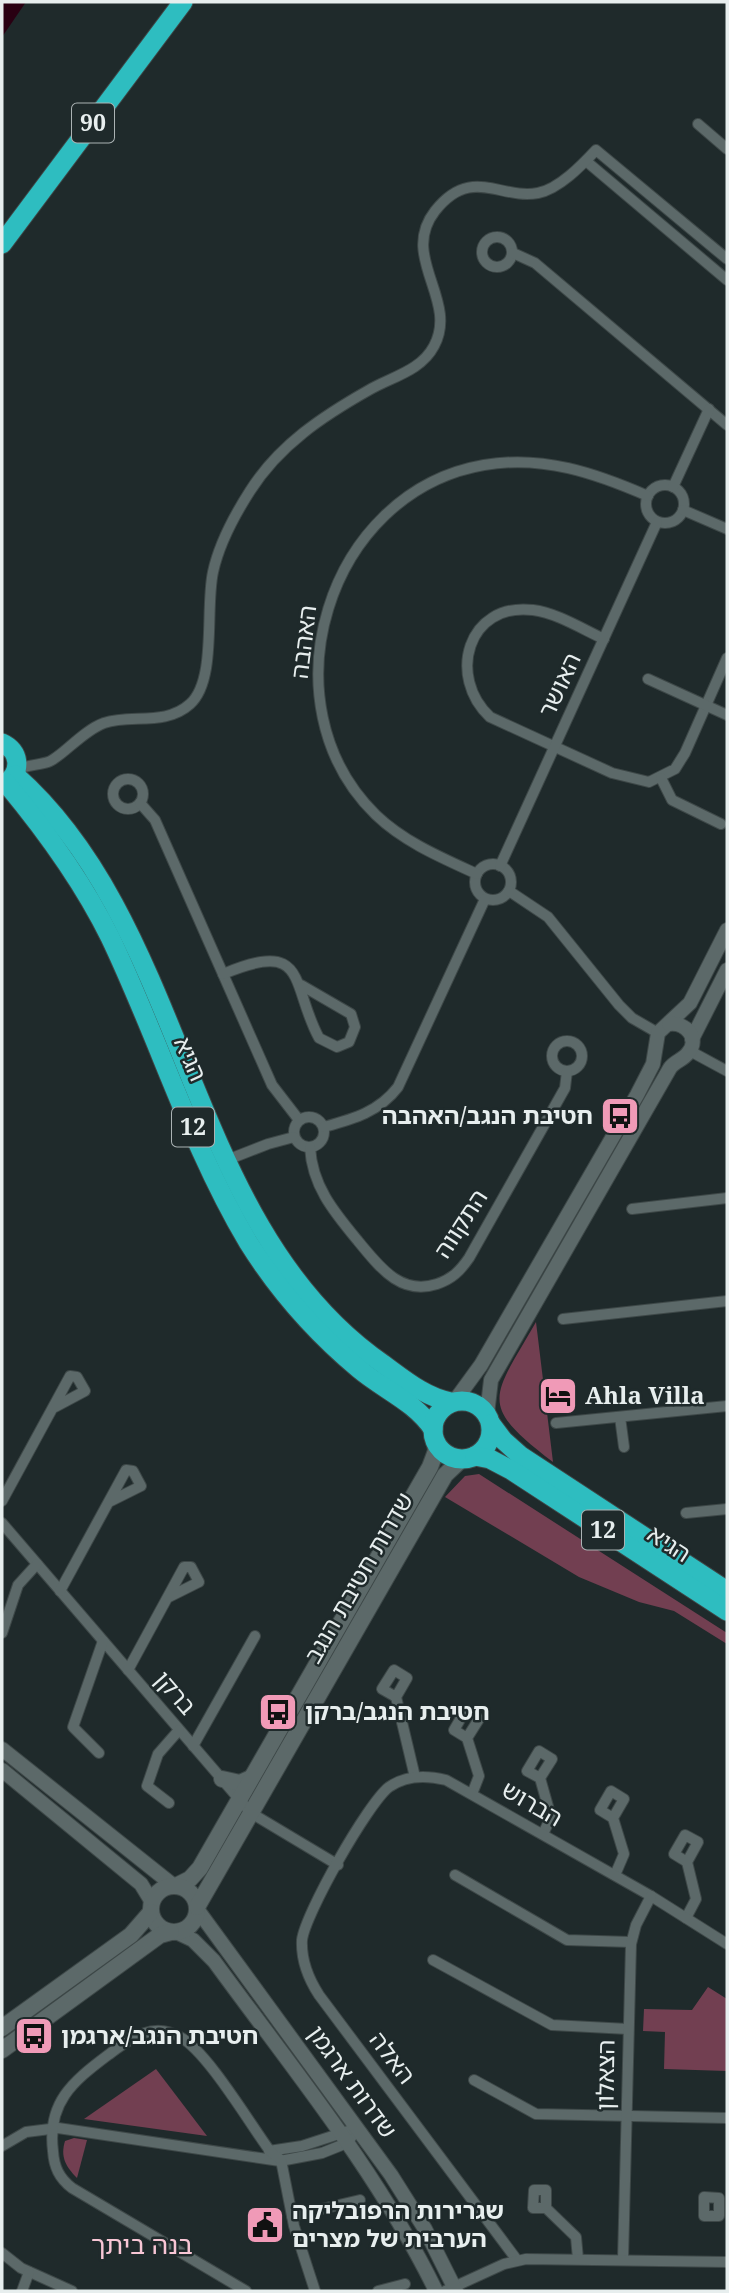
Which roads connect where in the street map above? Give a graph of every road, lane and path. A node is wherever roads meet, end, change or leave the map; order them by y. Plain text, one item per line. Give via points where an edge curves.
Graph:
1 (172, 2) edge
2 (183, 2) edge
3 (698, 124) dead end
4 (727, 149) edge
5 (586, 161) junction
6 (2, 229) edge
7 (2, 244) edge
8 (513, 253) dead end
9 (727, 259) edge
10 (727, 280) edge
11 (709, 409) junction
12 (727, 425) edge
13 (673, 487) junction
14 (648, 496) junction
15 (683, 510) junction
16 (657, 522) junction
17 (727, 529) edge
18 (604, 639) junction
19 (727, 658) edge
20 (648, 680) dead end
21 (706, 706) junction
22 (727, 715) edge
23 (2, 743) edge
24 (555, 747) junction
25 (10, 778) edge
26 (660, 778) junction
27 (140, 803) dead end
28 (721, 824) dead end
29 (500, 866) junction
30 (477, 874) junction
31 (509, 891) junction
32 (485, 899) junction
33 (727, 930) edge
34 (727, 970) edge
35 (223, 974) junction
36 (301, 985) junction
37 (661, 1034) junction
38 (688, 1050) junction
39 (567, 1071) dead end
40 (727, 1071) edge
41 (299, 1120) junction
42 (324, 1127) junction
43 (294, 1137) junction
44 (310, 1147) junction
45 (227, 1160) junction
46 (727, 1198) edge
47 (632, 1209) dead end
48 (727, 1301) edge
49 (563, 1319) dead end
50 (453, 1402) junction
51 (727, 1406) edge
52 (55, 1407) dead end
53 (620, 1417) junction
54 (489, 1419) junction
55 (556, 1423) dead end
56 (434, 1435) junction
57 (624, 1447) dead end
58 (468, 1457) junction
59 (2, 1501) edge
60 (111, 1501) dead end
61 (727, 1509) edge
62 (687, 1513) dead end
63 (2, 1523) edge
64 (37, 1564) junction
65 (60, 1591) junction
66 (727, 1591) edge
67 (169, 1597) dead end
68 (727, 1611) edge
69 (2, 1633) edge
70 (255, 1636) dead end
71 (103, 1641) junction
72 (128, 1670) junction
73 (396, 1697) dead end
74 (179, 1730) junction
75 (467, 1738) dead end
76 (193, 1746) junction
77 (2, 1749) edge
78 (99, 1753) dead end
79 (2, 1770) edge
80 (415, 1777) junction
81 (251, 1778) junction
82 (540, 1778) dead end
83 (222, 1779) junction
84 (472, 1794) junction
85 (239, 1799) junction
86 (169, 1803) dead end
87 (251, 1813) junction
88 (613, 1818) dead end
89 (543, 1834) junction
90 (687, 1861) dead end
91 (338, 1865) junction
92 (455, 1875) dead end
93 (615, 1875) junction
94 (175, 1886) junction
95 (651, 1896) junction
96 (152, 1907) junction
97 (197, 1908) junction
98 (685, 1917) junction
99 (174, 1932) junction
100 (631, 1942) junction
101 (727, 1944) edge
102 (433, 1960) dead end
103 (2, 2028) edge
104 (628, 2029) junction
105 (2, 2050) edge
106 (474, 2080) dead end
107 (626, 2116) junction
108 (727, 2118) edge
109 (50, 2128) junction
110 (358, 2128) junction
111 (343, 2138) junction
112 (2, 2146) edge
113 (270, 2150) junction
114 (234, 2152) junction
115 (281, 2161) junction
116 (360, 2200) dead end
117 (545, 2208) dead end
118 (292, 2216) junction
119 (2, 2253) edge
120 (578, 2259) junction
121 (517, 2260) junction
122 (624, 2260) junction
123 (727, 2262) edge
124 (29, 2272) junction
125 (405, 2284) dead end
126 (452, 2290) edge
127 (22, 2291) edge
128 (72, 2291) edge
129 (246, 2291) edge
130 (316, 2291) edge
131 (378, 2291) edge
132 (436, 2291) edge

1 - 6 highway, 90
2 - 7 highway, 90
3 - 4 street
5 - 9 street via 596,150
5 - 10 street
5 - 25 street via 541,193 474,187 455,194 434,213 422,250 441,313 434,346 413,368 302,433 251,489 217,557 209,591 204,683 189,705 164,716 103,724 85,732 49,762 33,763
8 - 11 street via 535,263
11 - 12 street
11 - 13 street
13 - 14 street via 658,487
13 - 15 street via 682,497
14 - 16 street via 647,512
14 - 30 street, האהבה via 567,466 537,462 482,465 446,476 392,508 352,552 339,575 322,629 319,660 323,721 336,758 375,814 389,826
15 - 16 street via 672,522
15 - 17 street
16 - 18 street, האושר
18 - 24 street, האושר
18 - 24 street via 547,614 523,610 496,615 470,643 466,658 469,687 477,705 490,717
19 - 21 street
20 - 21 street
21 - 22 street
21 - 26 street via 675,769
23 - 25 highway, 12 via 13,751
24 - 26 street via 632,780
24 - 29 street, האושר
25 - 45 highway, הגיא / 12 via 40,797 60,821 109,898
25 - 56 highway, הגיא / 12 via 94,906 232,1213 265,1268 337,1350 420,1412
26 - 28 street via 672,800
27 - 35 street via 155,820
29 - 30 street via 486,866
29 - 31 street via 509,876
30 - 32 street via 476,889
31 - 32 street via 499,899
31 - 37 street via 548,917 619,1006
32 - 42 street via 398,1087 373,1110
33 - 37 street via 690,1003
34 - 38 street
35 - 36 street via 251,962 270,960 286,967
35 - 41 street via 272,1085
36 - 36 street via 319,1038 337,1046 349,1042 355,1027 351,1014
37 - 38 street via 666,1058
37 - 38 street via 685,1027
37 - 50 street via 638,1095 481,1365
38 - 40 street
38 - 54 street via 670,1068 491,1380
39 - 44 street, התקווה via 565,1088 469,1258 450,1279 429,1287 393,1279 338,1218 311,1167
41 - 42 street via 315,1117
41 - 43 street
42 - 44 street via 320,1143
43 - 44 street
43 - 45 street
45 - 50 highway, הגיא / 12 via 264,1233 323,1311 373,1357 423,1392
46 - 47 street
48 - 49 street
50 - 54 highway, 12 via 474,1403
50 - 56 highway via 438,1413
51 - 53 street
52 - 59 street
53 - 55 street
53 - 57 street
54 - 58 highway via 489,1442
54 - 66 highway, הגיא / 12 via 521,1456
56 - 58 highway, 12 via 446,1454
56 - 81 main road, שדרות חטיבת הנגב via 435,1457 425,1476
58 - 68 highway, הגיא / 12 via 495,1461 517,1474
58 - 87 main road, שדרות חטיבת הנגב via 452,1466 439,1485
60 - 65 street
61 - 62 street
63 - 64 street, ברקן
64 - 65 street, ברקן
64 - 69 street via 18,1585
65 - 71 street, ברקן
67 - 72 street
70 - 76 street
71 - 72 street, ברקן
71 - 78 street via 73,1727
72 - 74 street, ברקן
73 - 80 street
74 - 76 street, ברקן
74 - 86 street via 158,1754 147,1786
75 - 84 street via 479,1776
76 - 83 street, ברקן
77 - 94 street
79 - 96 street via 141,1884
80 - 84 street, הברוש via 446,1780
80 - 91 street via 382,1794
81 - 83 main road via 240,1783
81 - 85 main road, שדרות חטיבת הנגב
82 - 89 street via 551,1818
83 - 85 street, ברקן
84 - 89 street, הברוש
85 - 87 street, ברקן
85 - 94 main road, שדרות חטיבת הנגב via 198,1871
87 - 91 street, ברקן
87 - 97 main road, שדרות חטיבת הנגב
88 - 93 street via 624,1854
89 - 93 street, הברוש
90 - 98 street via 696,1899
91 - 121 street, האלה via 305,1927 303,1962 312,1984
92 - 100 street via 567,1940
93 - 95 street, הברוש
94 - 96 main road via 162,1890
94 - 97 main road via 191,1893
95 - 98 street, הברוש
95 - 100 street, הצאלון
96 - 99 main road via 158,1925
96 - 103 main road via 131,1935
97 - 99 main road via 190,1926
97 - 110 street, שדרות ארגמן
98 - 101 street, הברוש
99 - 105 main road via 154,1939
99 - 111 street, שדרות ארגמן via 193,1940 214,1961
100 - 104 street, הצאלון
102 - 104 street via 552,2025
104 - 107 street, הצאלון
106 - 107 street via 536,2114
107 - 108 street
107 - 122 street, הצאלון
109 - 112 street via 26,2132
109 - 113 street via 64,2095 82,2074 130,2039 159,2030 192,2045
109 - 114 street
109 - 129 street via 55,2165 68,2185
110 - 111 street
110 - 126 street, שדרות ארגמן via 414,2211
111 - 113 street
111 - 115 street via 322,2153
111 - 132 street, שדרות ארגמן via 393,2211
113 - 114 street
113 - 115 street
114 - 115 street
115 - 118 street
116 - 118 street
117 - 120 street via 576,2237
118 - 130 street
119 - 124 street
120 - 121 street
120 - 122 street
121 - 126 street
122 - 123 street
124 - 127 street
124 - 128 street
125 - 131 street

